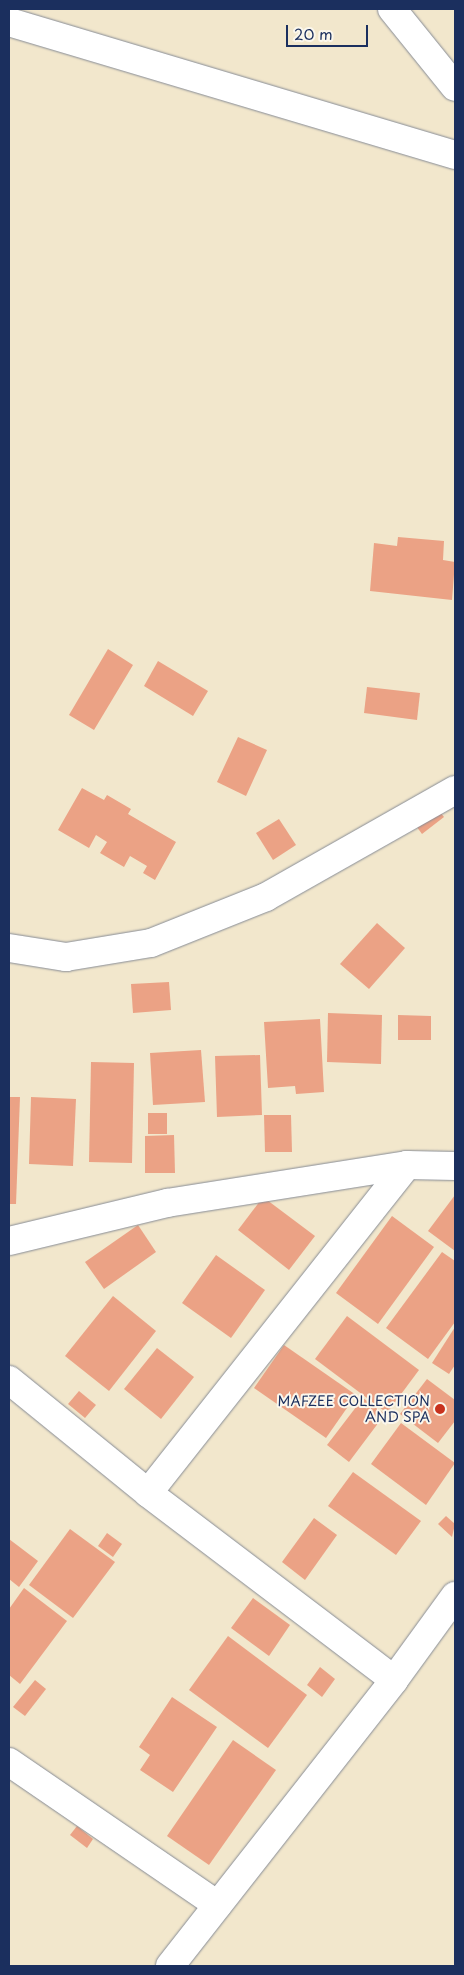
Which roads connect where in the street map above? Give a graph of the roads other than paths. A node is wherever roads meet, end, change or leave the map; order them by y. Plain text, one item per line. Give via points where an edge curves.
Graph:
1 (392, 9) edge
2 (9, 22) edge
3 (455, 87) edge
4 (455, 155) edge
5 (455, 790) edge
6 (9, 948) edge
7 (406, 1165) junction
8 (455, 1166) edge
9 (9, 1241) edge
10 (9, 1380) edge
11 (148, 1493) junction
12 (455, 1596) edge
13 (394, 1680) junction
14 (9, 1762) edge
15 (218, 1905) junction
16 (170, 1966) edge

1 - 3 street
2 - 4 street
5 - 6 street via 266,897 151,943 66,958
7 - 8 street
7 - 9 street via 167,1203
7 - 11 street
10 - 11 street
11 - 13 street
12 - 13 street
13 - 15 street
14 - 15 street
15 - 16 street

